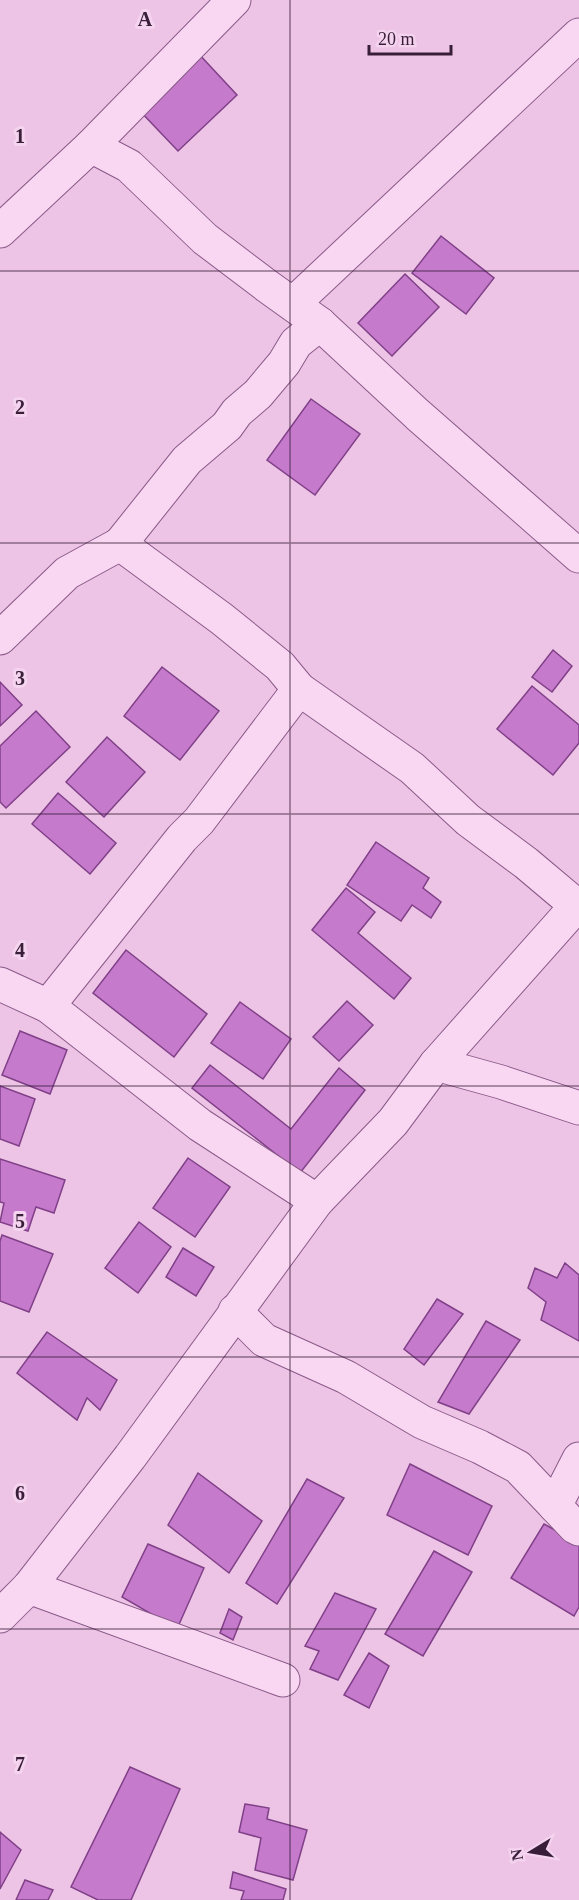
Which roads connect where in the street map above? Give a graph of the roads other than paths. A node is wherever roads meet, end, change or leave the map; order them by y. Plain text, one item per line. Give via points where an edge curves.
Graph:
1 (234, 0) edge
2 (579, 36) edge
3 (91, 146) junction
4 (0, 231) edge
5 (292, 304) junction
6 (320, 324) junction
7 (120, 544) junction
8 (579, 556) edge
9 (0, 638) edge
10 (299, 688) junction
11 (578, 904) edge
12 (0, 984) edge
13 (48, 1006) junction
14 (435, 1064) junction
15 (579, 1108) edge
16 (318, 1201) junction
17 (235, 1311) junction
18 (579, 1459) edge
19 (555, 1506) junction
20 (579, 1529) edge
21 (29, 1587) junction
22 (0, 1616) edge
23 (283, 1680) dead end

1 - 3 street
2 - 5 street
3 - 4 street
3 - 5 street via 129,166 206,239
5 - 6 street
6 - 7 street via 296,343 284,363 227,426 187,460
6 - 8 street
7 - 9 street via 67,573
7 - 10 street via 222,619 280,666
10 - 11 street via 412,768 468,819
10 - 13 street via 199,820
11 - 14 street
12 - 13 street
13 - 16 street via 200,1125
14 - 15 street
14 - 16 street via 393,1122
16 - 17 street
17 - 19 street via 264,1340 346,1377 422,1422 518,1467
17 - 21 street via 130,1457
18 - 19 street
19 - 20 street
21 - 22 street
21 - 23 street

